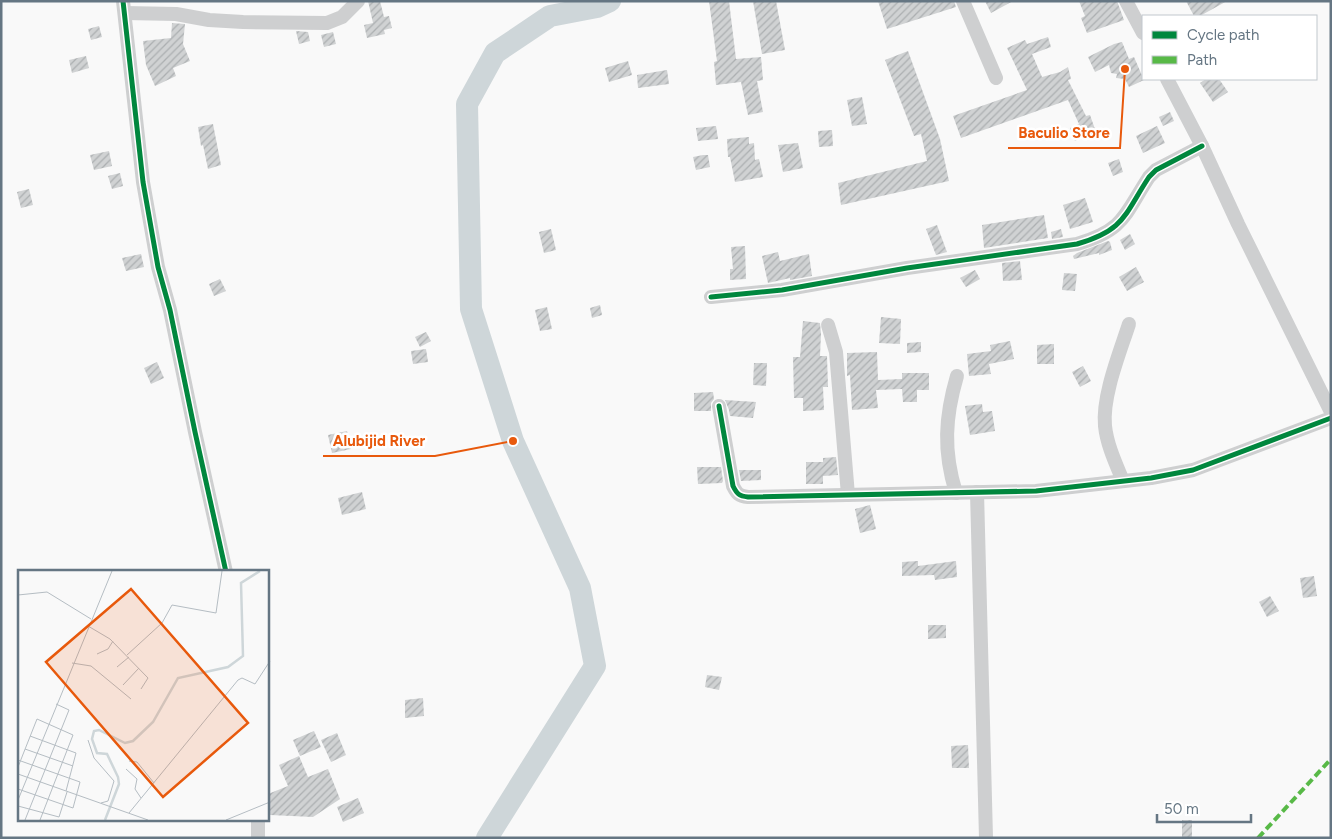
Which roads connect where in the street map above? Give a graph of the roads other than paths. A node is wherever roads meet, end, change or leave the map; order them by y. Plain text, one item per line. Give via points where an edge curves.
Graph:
1 (358, 1) edge
2 (963, 1) edge
3 (1126, 1) edge
4 (124, 7) edge
5 (1142, 32) edge
6 (996, 78) dead end
7 (1168, 80) edge
8 (1202, 146) junction
9 (711, 297) dead end
10 (1130, 324) dead end
11 (828, 325) dead end
12 (957, 376) dead end
13 (719, 406) dead end
14 (1331, 412) edge
15 (1331, 418) edge
16 (1124, 481) junction
17 (977, 492) junction
18 (956, 493) junction
19 (848, 495) junction
20 (226, 570) edge
21 (258, 822) edge
22 (258, 838) edge
23 (986, 838) edge

1 - 4 street via 342,17 328,23 209,20
2 - 6 street
3 - 5 street
4 - 20 street via 142,182
7 - 8 street
8 - 9 street via 1156,170 1120,223 1092,240 782,290
8 - 14 street
10 - 16 street via 1116,364 1105,414 1114,461
11 - 19 street via 836,352
12 - 18 street via 947,416 946,454
13 - 19 street via 733,486 740,496
15 - 16 street via 1192,470
16 - 17 street via 1036,491
17 - 18 street
17 - 23 street
18 - 19 street
21 - 22 street

